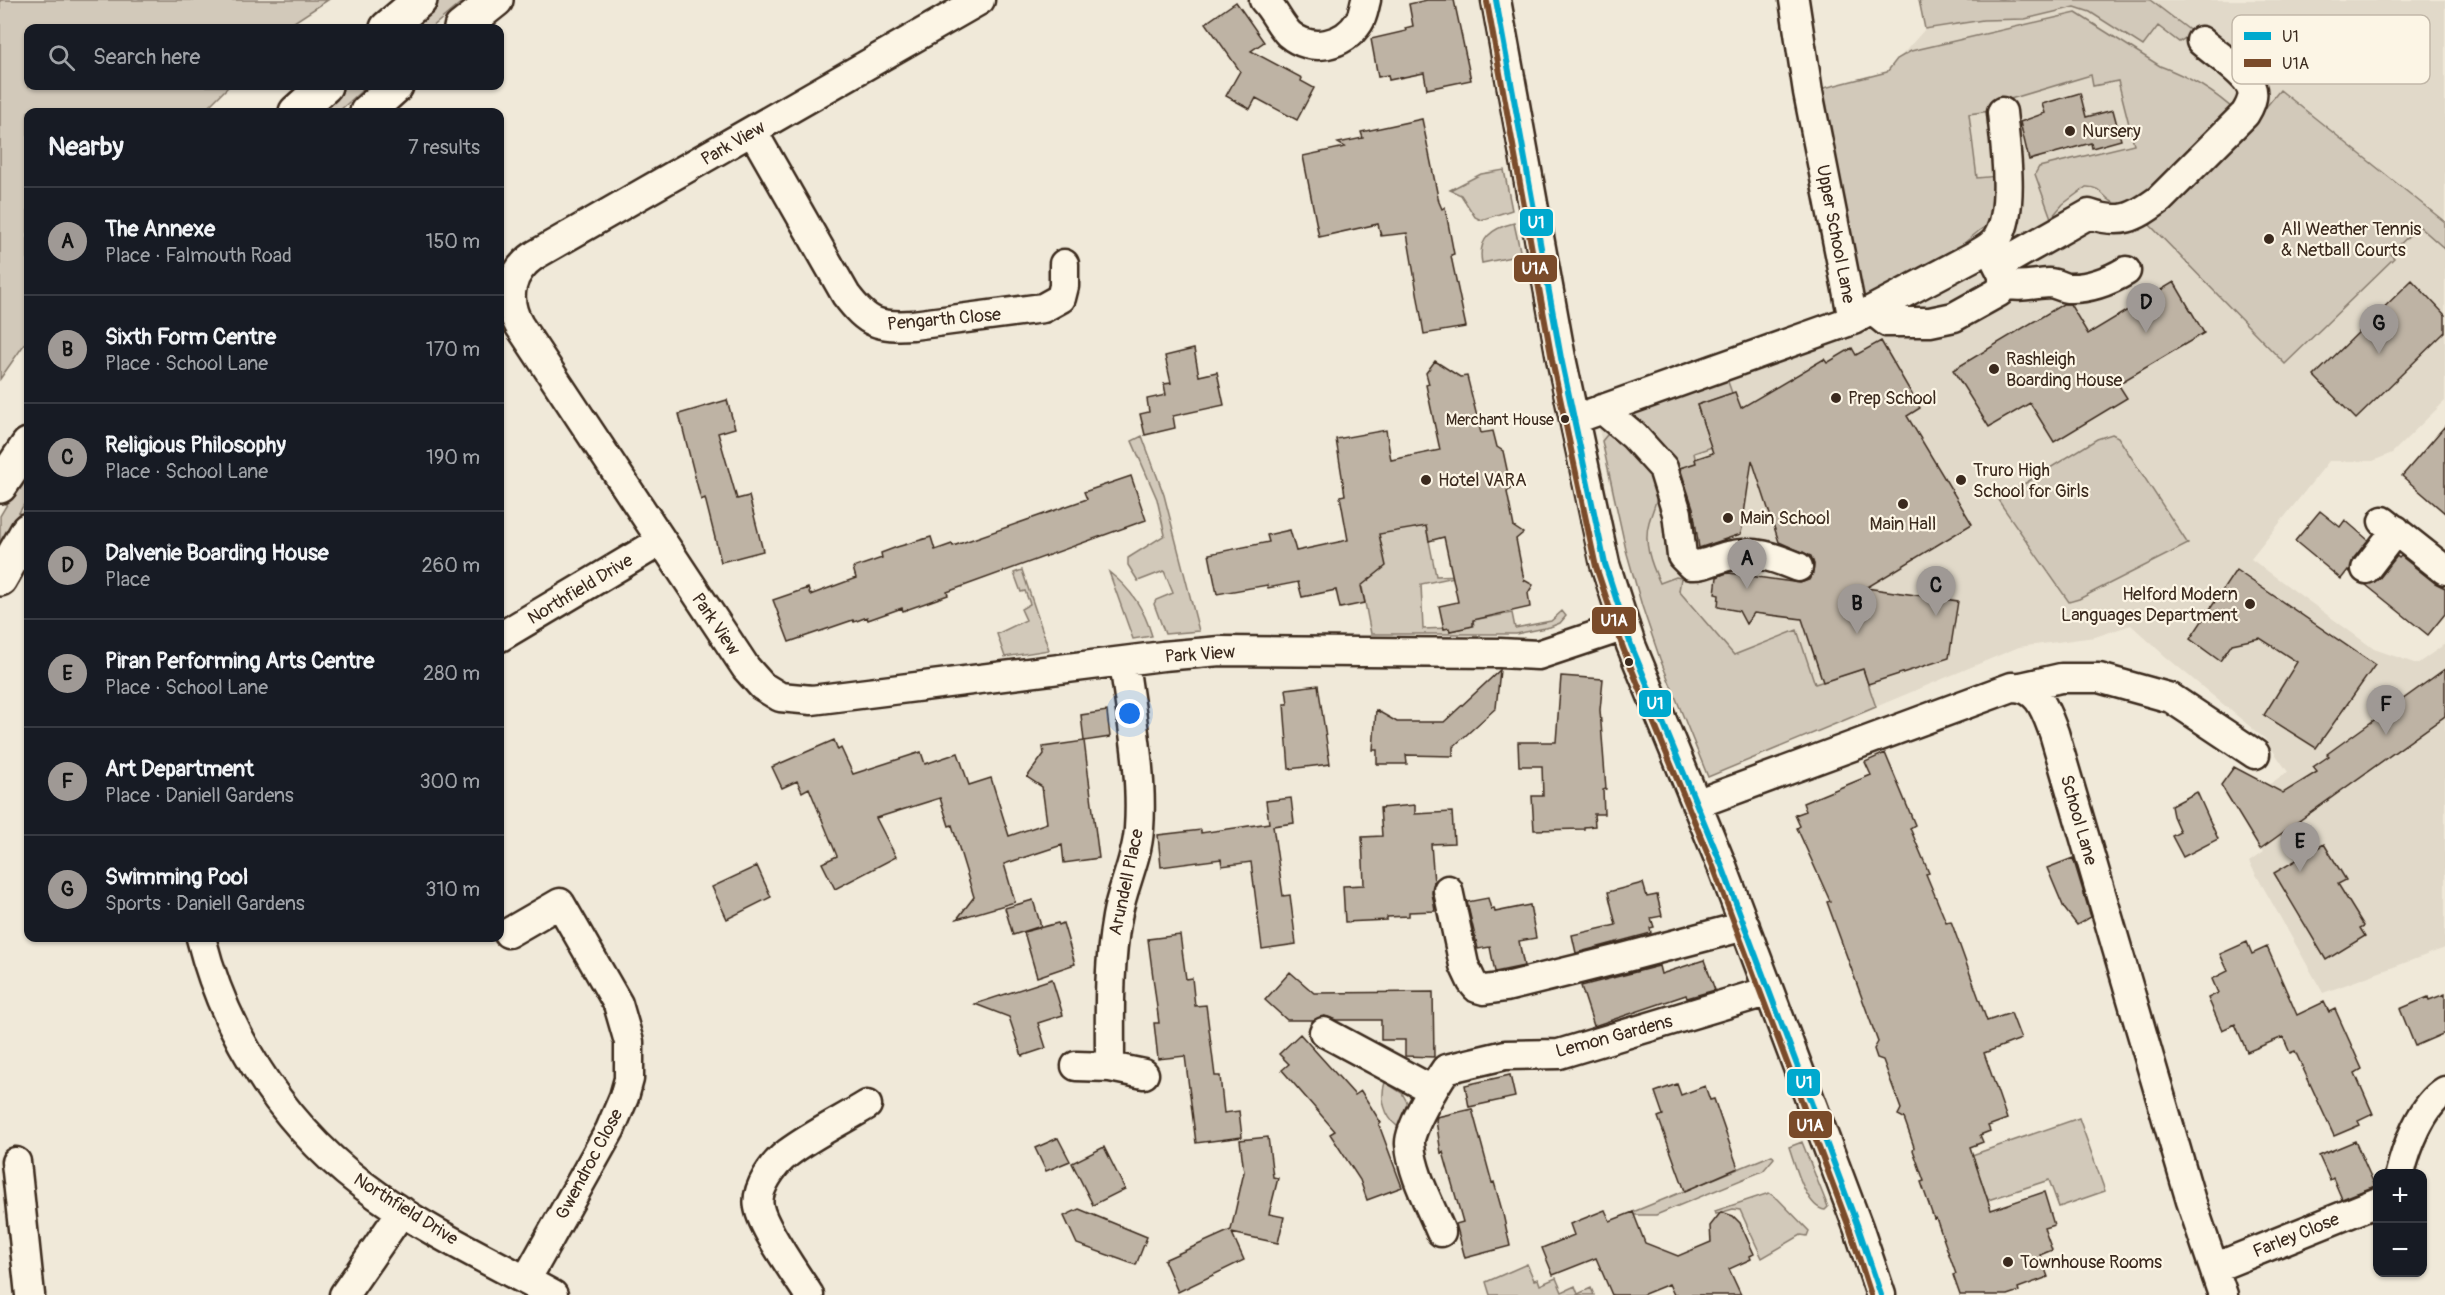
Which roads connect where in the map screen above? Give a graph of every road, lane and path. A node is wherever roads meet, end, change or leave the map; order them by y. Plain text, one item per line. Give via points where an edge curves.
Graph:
1 (420, 0) edge
2 (496, 0) edge
3 (980, 0) edge
4 (1264, 0) edge
5 (1366, 0) edge
6 (1496, 0) edge
7 (1794, 0) edge
8 (392, 24) edge
9 (466, 24) edge
10 (2201, 41) dead end
11 (2232, 67) edge
12 (2249, 84) edge
13 (321, 90) edge
14 (392, 90) edge
15 (300, 108) edge
16 (371, 108) edge
17 (2002, 112) dead end
18 (753, 132) junction
19 (1064, 264) dead end
20 (1997, 265) junction
21 (2126, 271) dead end
22 (1862, 315) junction
23 (1602, 409) junction
24 (1575, 419) junction
25 (24, 451) edge
26 (0, 486) edge
27 (24, 537) edge
28 (661, 541) junction
29 (1798, 567) dead end
30 (2366, 569) dead end
31 (2445, 570) edge
32 (0, 579) edge
33 (1625, 626) junction
34 (504, 635) edge
35 (1124, 662) junction
36 (2021, 687) junction
37 (2254, 754) dead end
38 (1696, 804) junction
39 (1448, 890) dead end
40 (1745, 926) junction
41 (508, 933) dead end
42 (202, 942) edge
43 (1769, 991) junction
44 (1324, 1032) dead end
45 (1076, 1065) dead end
46 (1110, 1067) junction
47 (1144, 1074) dead end
48 (1431, 1090) junction
49 (2445, 1091) edge
50 (867, 1105) dead end
51 (16, 1162) dead end
52 (2401, 1169) edge
53 (2373, 1204) edge
54 (402, 1211) junction
55 (1441, 1232) dead end
56 (2214, 1268) junction
57 (526, 1280) junction
58 (30, 1295) edge
59 (344, 1295) edge
60 (553, 1295) edge
61 (809, 1295) edge
62 (1881, 1295) edge
63 (2223, 1295) edge

1 - 8 highway
2 - 9 highway
3 - 18 street, Park View
4 - 5 street via 1291,35 1319,45 1346,37 1360,20
6 - 24 street
7 - 22 street, Upper School Lane via 1808,92
10 - 11 street
12 - 20 street via 2251,104 2246,114 2147,209 2130,219 2089,214
13 - 15 highway
14 - 16 highway
17 - 20 street via 2006,208
18 - 19 street, Pengarth Close via 846,295 873,323 913,325 1043,308 1061,298
18 - 28 street, Park View via 536,255 520,268 512,286 511,305 519,324
20 - 21 street via 2027,287 2053,283 2078,287 2108,281
20 - 22 street
20 - 22 street via 1999,292 1954,318 1887,322
22 - 23 street, Upper School Lane
23 - 24 street, Upper School Lane
23 - 29 street via 1663,468 1677,513 1682,556 1691,565 1760,553
24 - 33 street via 1605,564
25 - 26 highway
27 - 32 highway
28 - 34 street, Northfield Drive
28 - 35 street, Park View via 746,668 762,686 780,697 812,700
30 - 31 street via 2389,525
33 - 35 street, Park View via 1538,655 1220,651
33 - 38 street
35 - 46 street, Arundell Place via 1140,810 1136,851 1120,900 1114,939
36 - 37 street via 2061,678 2099,678 2120,683 2171,698
36 - 38 street via 2012,687
36 - 56 street, School Lane via 2038,698 2054,733
38 - 40 street
39 - 40 street via 1474,998 1484,990
40 - 43 street
41 - 57 street, Gwendroc Close via 560,903 618,1004 625,1022 630,1061 629,1079 617,1114
42 - 54 street, Northfield Drive via 239,1037 281,1104 331,1159
43 - 48 street, Lemon Gardens via 1559,1054 1505,1055 1446,1069
43 - 62 street
44 - 48 street
45 - 46 street
46 - 47 street
48 - 55 street, Lemon Gardens via 1409,1142
49 - 52 street via 2430,1106 2411,1139
50 - 61 street via 787,1153 775,1166 758,1199 765,1223
51 - 58 street
53 - 56 street, Farley Close
54 - 57 street, Northfield Drive
54 - 59 street
56 - 63 street, School Lane
57 - 60 street, Northfield Drive

